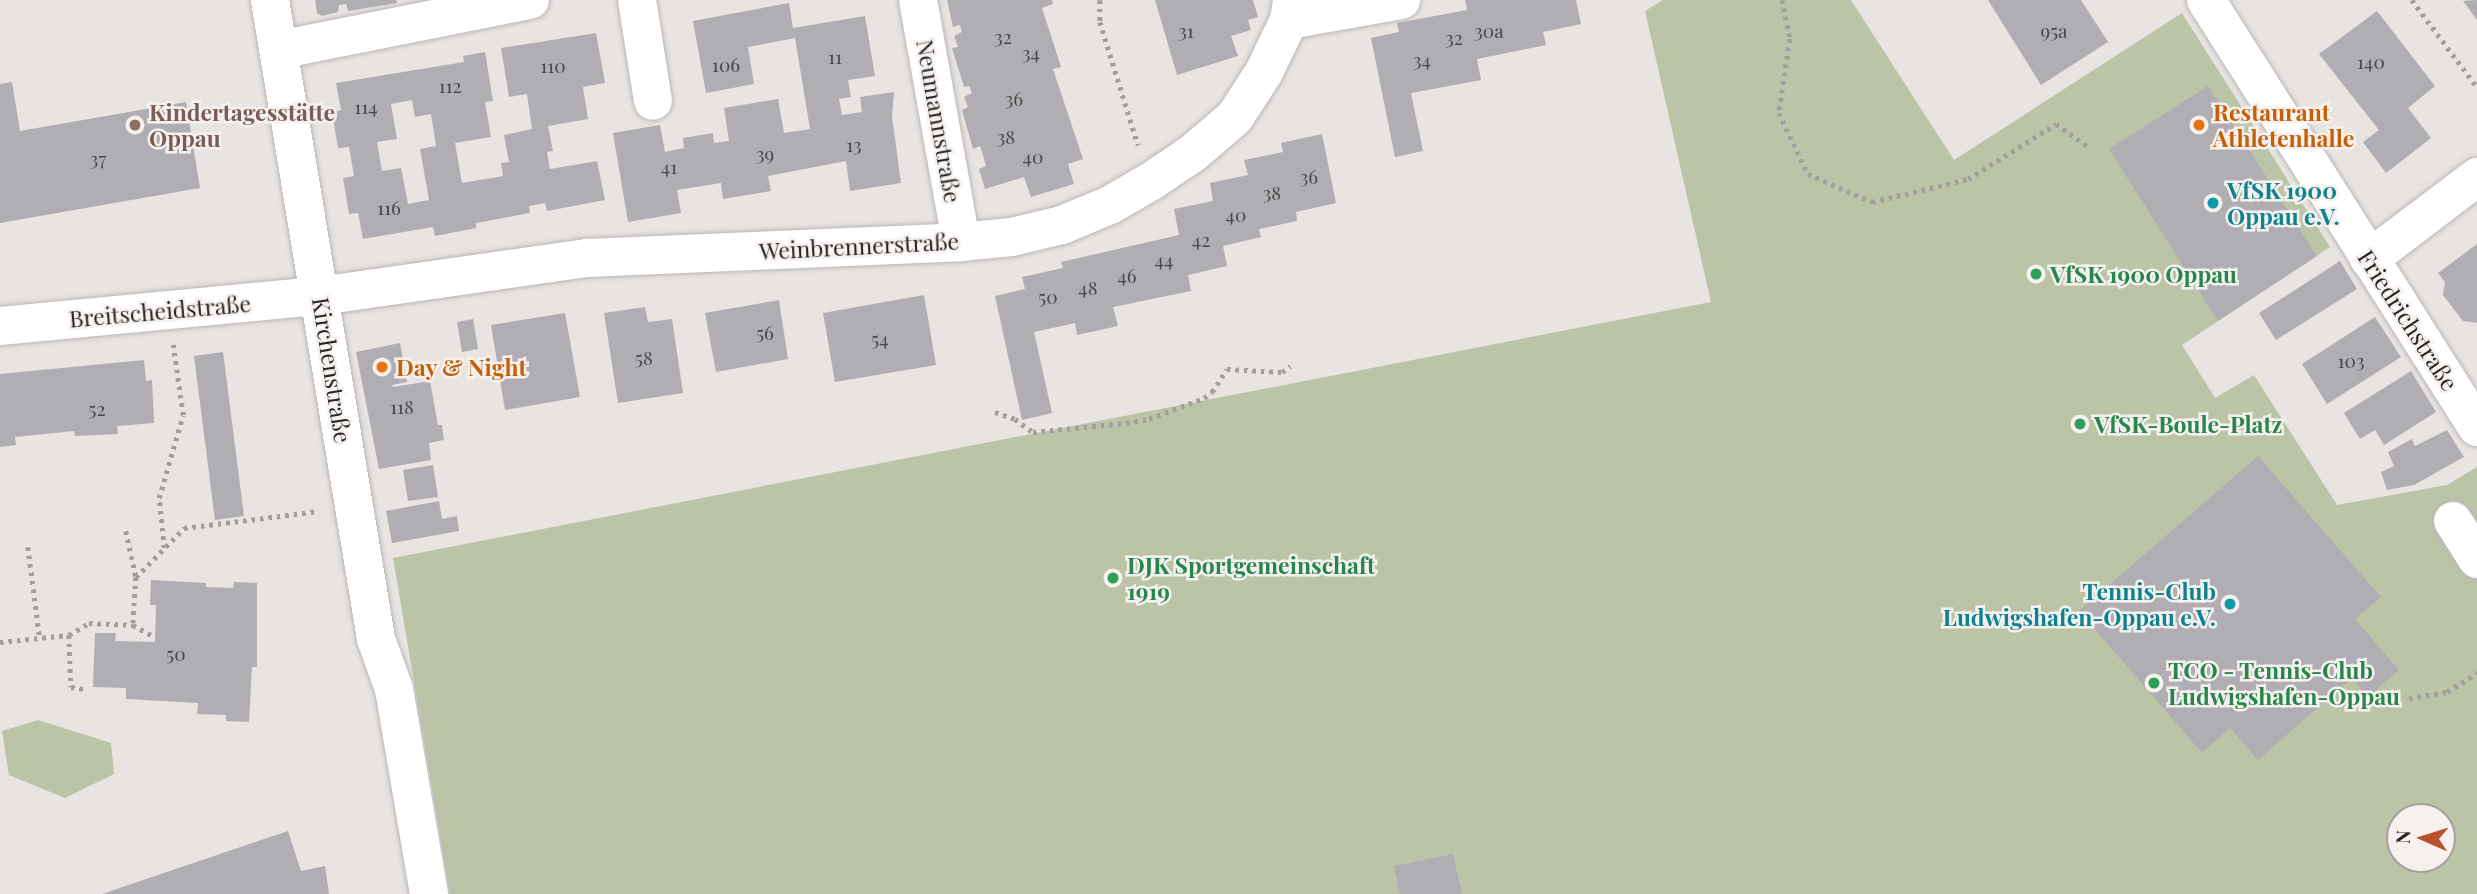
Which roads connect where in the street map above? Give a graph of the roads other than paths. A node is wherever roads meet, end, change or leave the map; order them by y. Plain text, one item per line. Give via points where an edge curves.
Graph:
1 (270, 0) edge
2 (530, 0) edge
3 (636, 0) edge
4 (918, 0) edge
5 (1401, 0) edge
6 (2206, 0) edge
7 (1291, 10) edge
8 (279, 50) junction
9 (653, 101) dead end
10 (2477, 177) edge
11 (961, 242) junction
12 (2369, 259) junction
13 (320, 296) junction
14 (0, 326) edge
15 (2477, 427) edge
16 (2453, 521) dead end
17 (2477, 559) edge
18 (429, 894) edge

1 - 8 street, Kirchenstraße
2 - 8 street
3 - 9 street
4 - 11 street, Neumannstraße
5 - 7 street
6 - 12 street, Friedrichstraße
7 - 11 street, Weinbrennerstraße via 1264,72 1235,117 1193,153 1110,205 1062,225 1012,237
8 - 13 street, Kirchenstraße
10 - 12 street
11 - 13 street, Weinbrennerstraße via 587,258
12 - 15 street, Friedrichstraße
13 - 14 street, Breitscheidstraße
13 - 18 street, Kirchenstraße via 376,639 394,689
16 - 17 street

